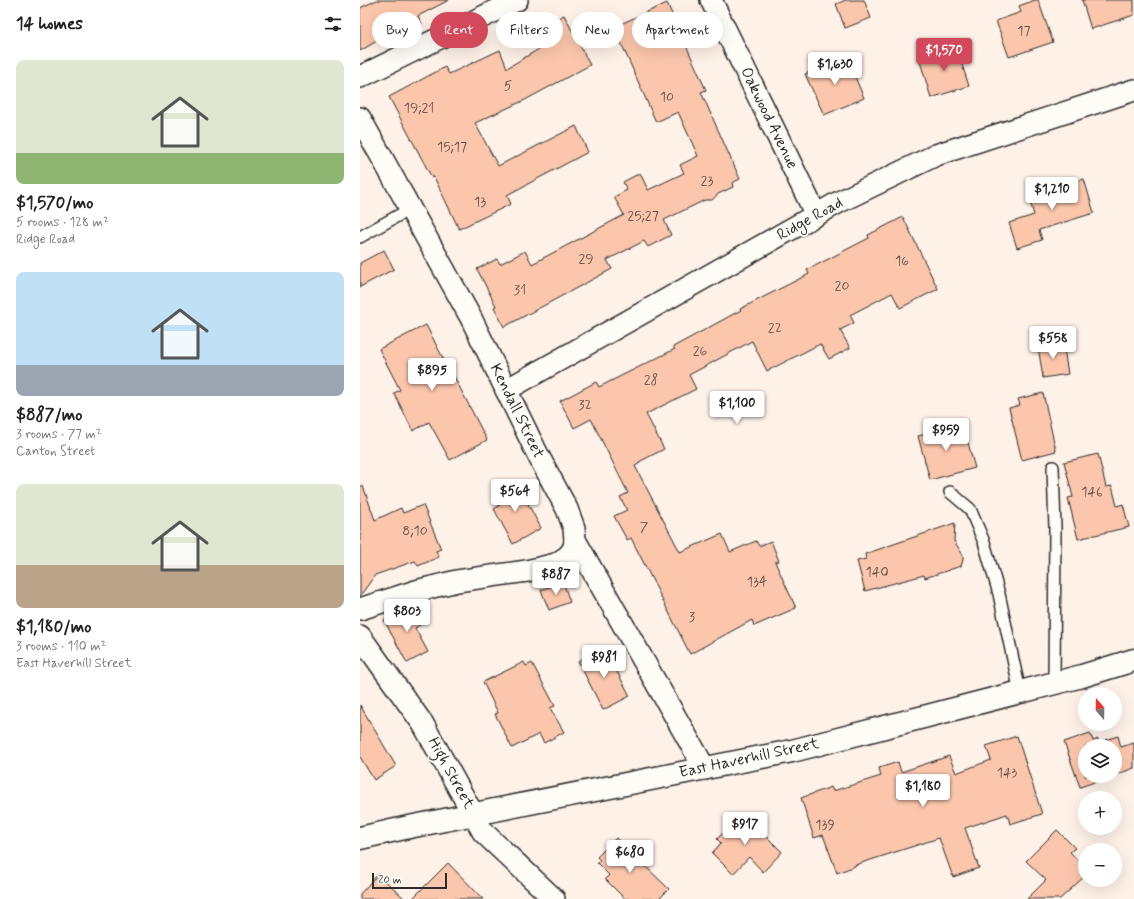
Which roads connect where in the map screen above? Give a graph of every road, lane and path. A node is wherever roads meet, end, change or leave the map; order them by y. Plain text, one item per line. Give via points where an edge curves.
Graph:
1 (517, 0) edge
2 (711, 0) edge
3 (360, 77) edge
4 (1134, 90) edge
5 (360, 118) edge
6 (410, 208) junction
7 (816, 215) junction
8 (360, 237) edge
9 (506, 390) junction
10 (1053, 467) dead end
11 (950, 492) dead end
12 (575, 540) junction
13 (360, 609) edge
14 (360, 636) edge
15 (1134, 660) edge
16 (1054, 683) junction
17 (1020, 692) junction
18 (704, 769) junction
19 (474, 814) junction
20 (360, 838) edge
21 (554, 899) edge

1 - 3 street
2 - 7 street, Oakwood Avenue
4 - 7 street, Ridge Road via 936,155
5 - 6 street, Kendall Street
6 - 8 lane
6 - 9 street, Kendall Street via 471,318
7 - 9 street, Ridge Road
9 - 12 street, Kendall Street via 567,509 574,528
10 - 16 lane
11 - 17 lane via 970,509 984,542 999,594
12 - 13 street via 574,548 568,556 556,564 457,581
12 - 18 street, Kendall Street
14 - 19 street, High Street via 423,724
15 - 16 main road, East Haverhill Street
16 - 17 main road, East Haverhill Street
17 - 18 main road, East Haverhill Street via 792,750
18 - 19 main road, East Haverhill Street
19 - 20 main road, East Haverhill Street
19 - 21 street, High Street via 483,832

